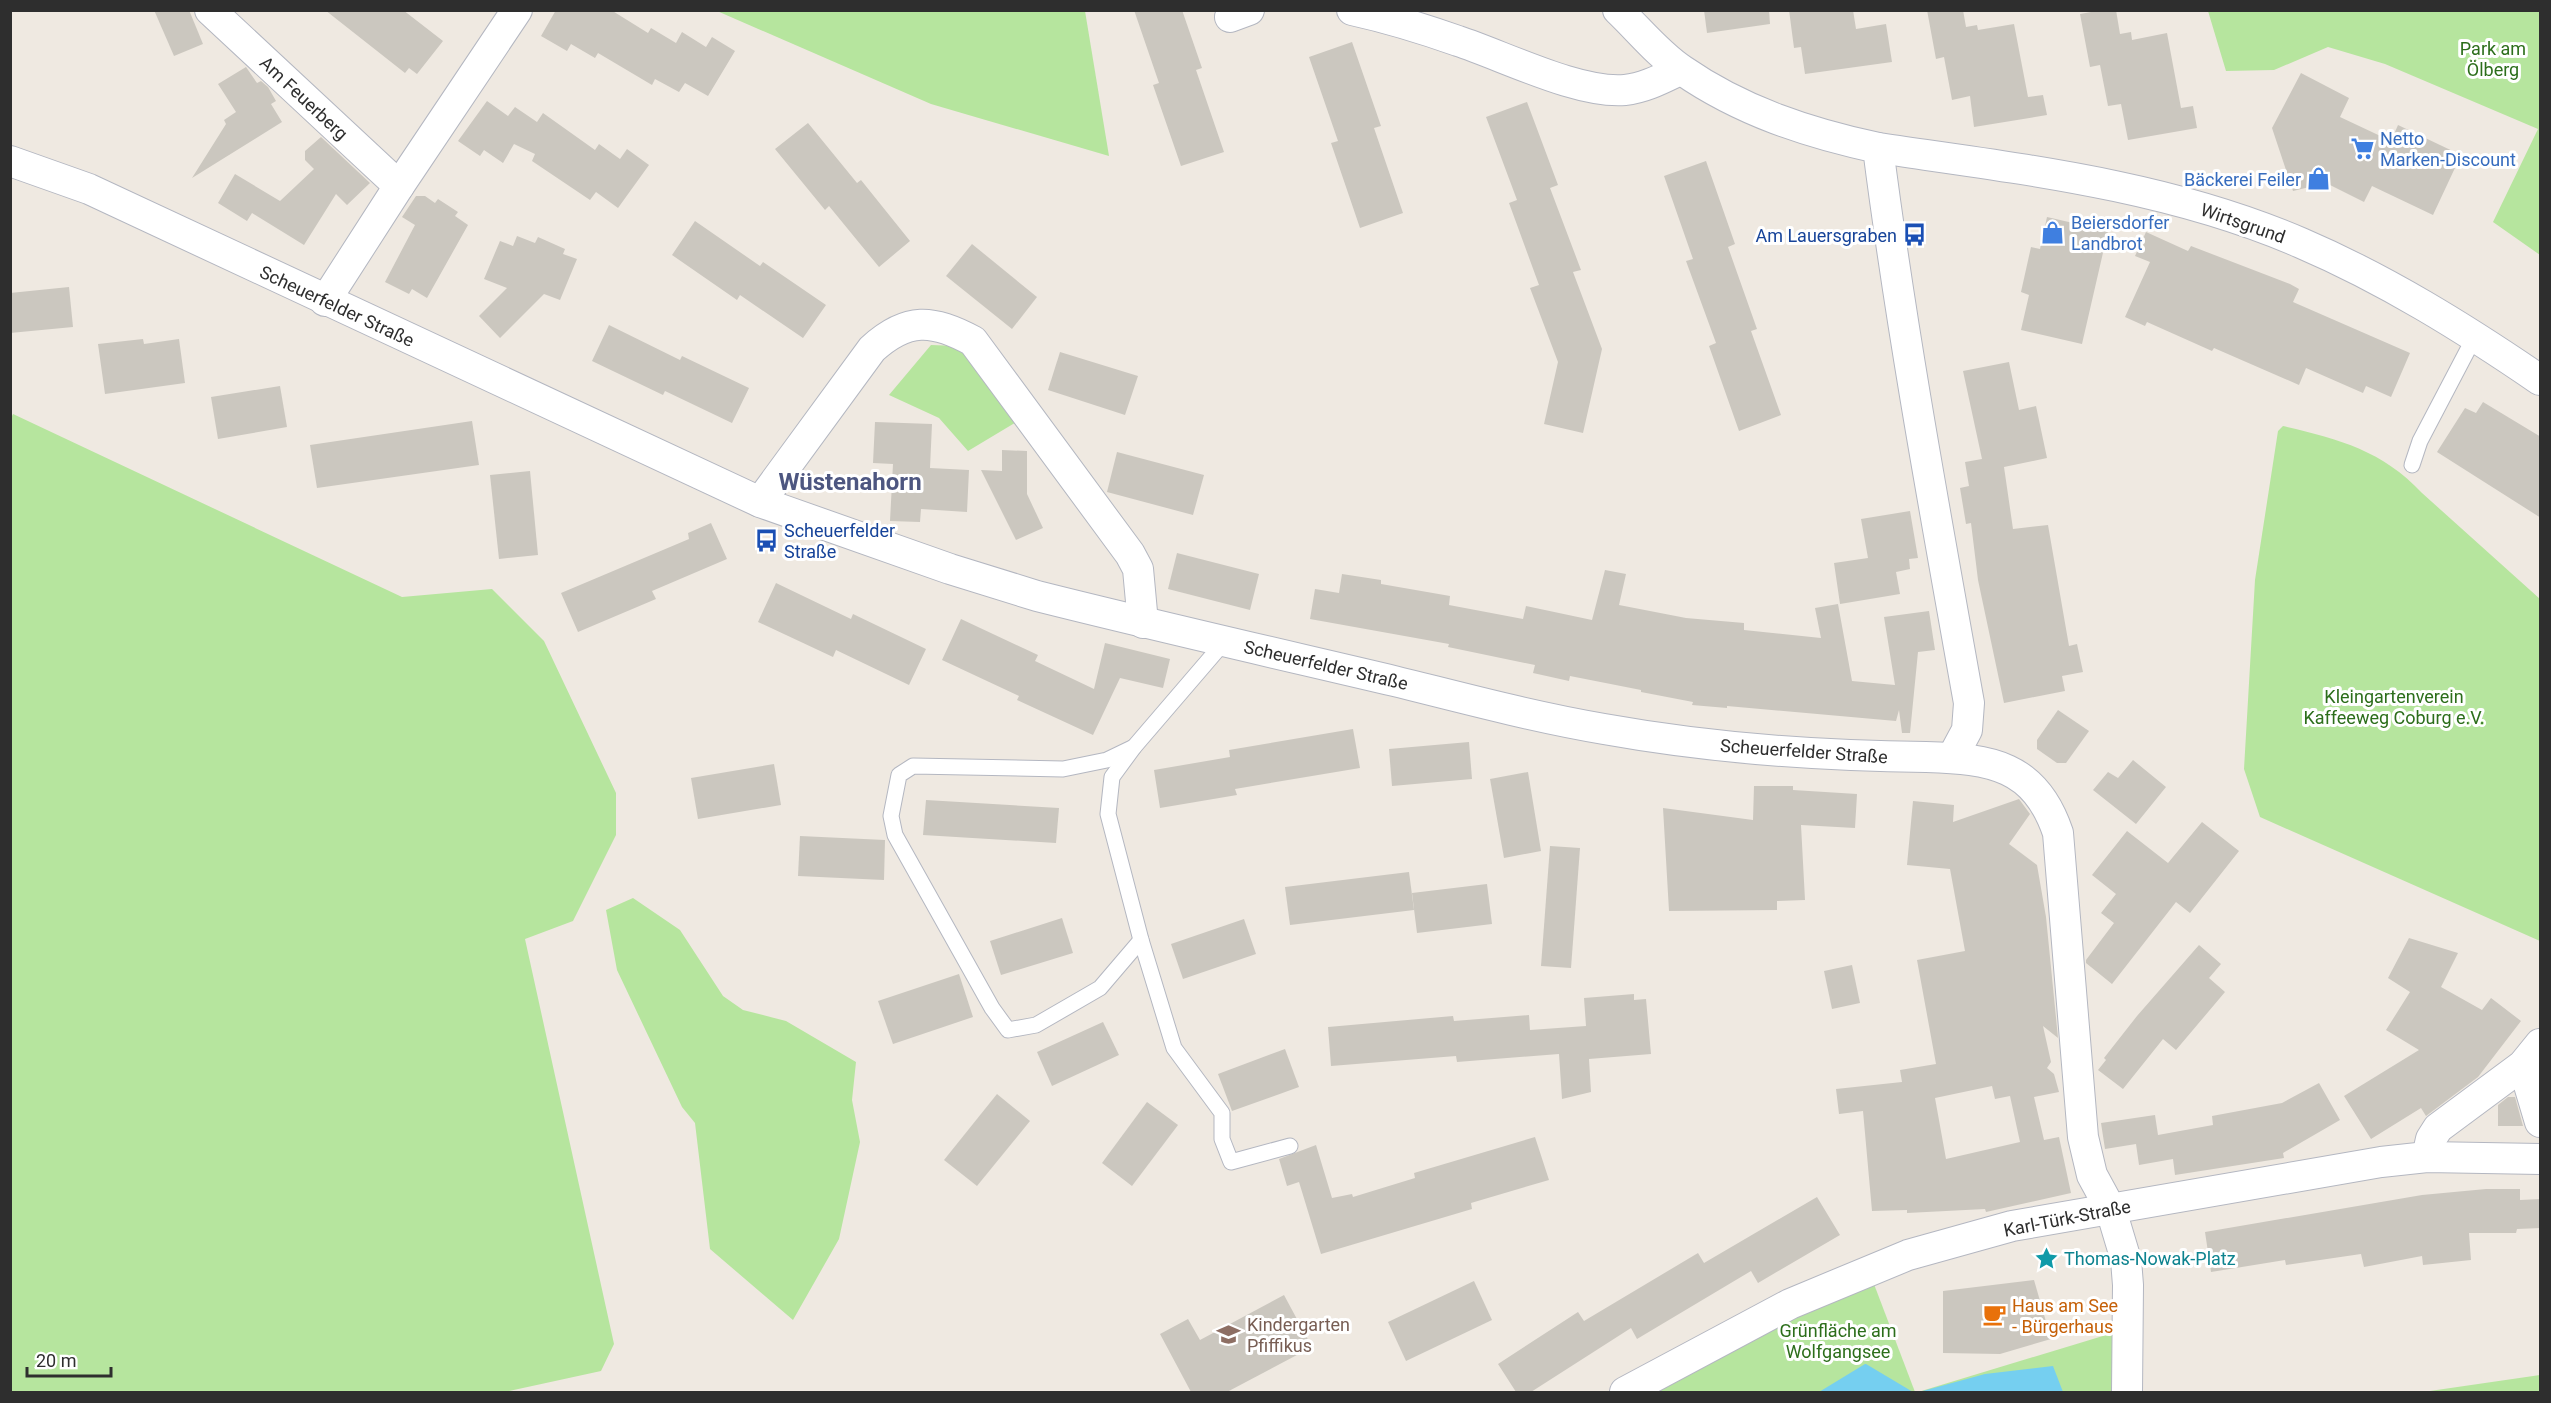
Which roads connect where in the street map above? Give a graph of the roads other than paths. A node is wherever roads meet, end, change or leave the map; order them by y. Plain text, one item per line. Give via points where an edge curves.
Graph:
1 (210, 10) edge
2 (517, 10) edge
3 (1352, 10) edge
4 (1618, 10) edge
5 (1680, 70) junction
6 (1878, 148) junction
7 (10, 161) edge
8 (399, 186) junction
9 (325, 301) junction
10 (2475, 336) junction
11 (2541, 380) edge
12 (2412, 465) dead end
13 (760, 502) junction
14 (1143, 623) junction
15 (1225, 642) junction
16 (1134, 747) junction
17 (1952, 758) junction
18 (1141, 940) junction
19 (2532, 1055) edge
20 (2541, 1122) edge
21 (1290, 1146) dead end
22 (2427, 1157) junction
23 (2541, 1159) edge
24 (2111, 1210) junction
25 (1625, 1392) edge
26 (2127, 1392) edge

1 - 8 street, Am Feuerberg
2 - 8 street
3 - 5 street via 1458,40 1598,89 1625,90 1654,83
4 - 5 street
5 - 6 street via 1759,112 1833,138
6 - 10 street, Wirtsgrund via 2100,182 2196,206 2300,242 2387,285
6 - 17 street via 1918,414 1969,703 1967,730
7 - 9 street, Scheuerfelder Straße via 88,189
8 - 9 street
9 - 13 street, Scheuerfelder Straße
10 - 11 street, Wirtsgrund
10 - 12 lane via 2420,441
13 - 14 street, Scheuerfelder Straße via 960,573
13 - 14 street via 872,349 886,336 903,327 925,323 950,328 973,341 1130,554 1138,569
14 - 15 street, Scheuerfelder Straße
15 - 16 lane
15 - 17 street, Scheuerfelder Straße via 1604,729 1717,745 1843,756
16 - 18 lane via 1112,777 1108,814
16 - 18 lane via 1107,760 1063,769 913,766 899,775 891,816 895,834 1008,1030 1036,1025 1100,988
17 - 24 street, Scheuerfelder Straße via 1982,761 2010,771 2033,786 2050,808 2058,833 2083,1137 2092,1175
18 - 21 lane via 1174,1048 1222,1113 1222,1139 1231,1162
19 - 20 street
19 - 22 street via 2438,1128
22 - 23 street, Karl-Türk-Straße
22 - 24 street, Karl-Türk-Straße
24 - 25 street, Karl-Türk-Straße via 2012,1227 1908,1255 1790,1304
24 - 26 street, Scheuerfelder Straße via 2126,1260

